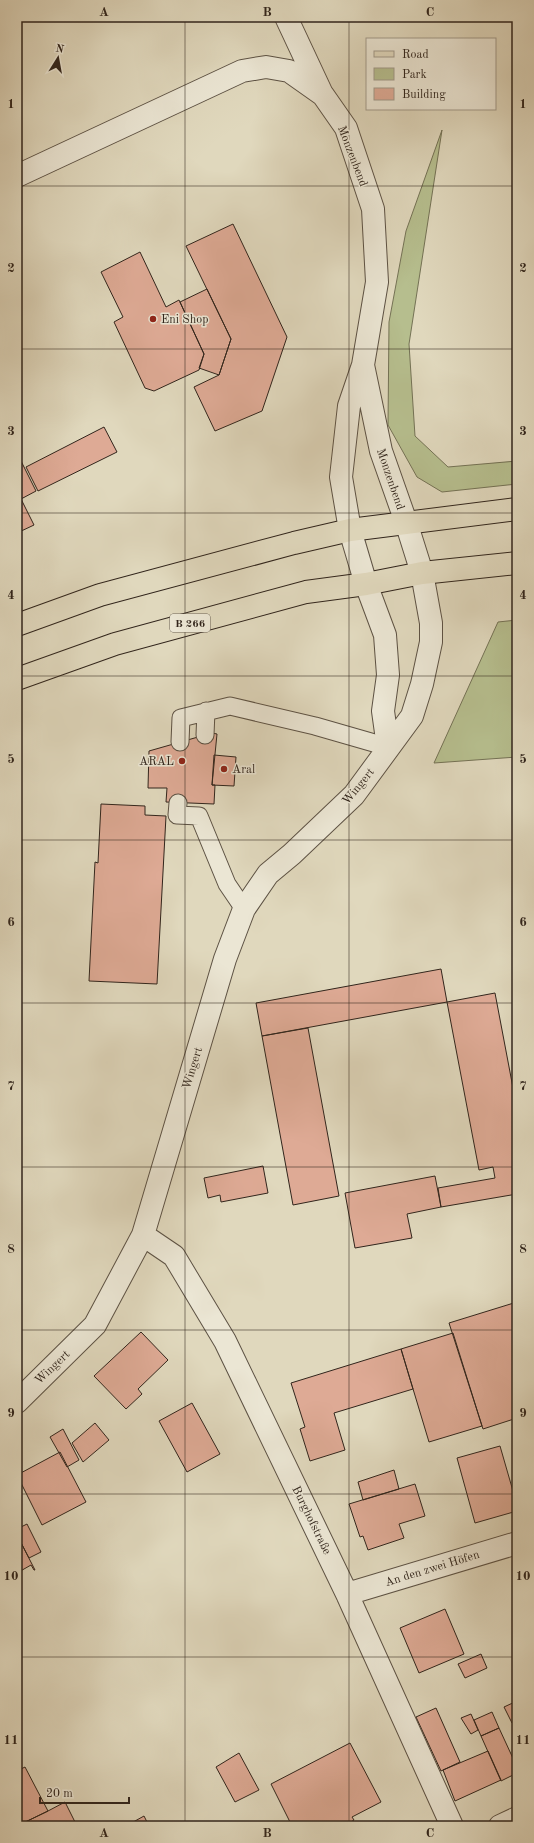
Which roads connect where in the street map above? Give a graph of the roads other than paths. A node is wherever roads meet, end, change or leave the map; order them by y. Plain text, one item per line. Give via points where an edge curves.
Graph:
1 (286, 17) edge
2 (323, 95) junction
3 (17, 176) edge
4 (363, 365) junction
5 (517, 509) edge
6 (406, 522) junction
7 (350, 530) junction
8 (517, 563) edge
9 (422, 573) junction
10 (366, 584) junction
11 (17, 625) edge
12 (17, 679) edge
13 (206, 712) junction
14 (205, 735) dead end
15 (180, 742) dead end
16 (388, 748) junction
17 (178, 803) dead end
18 (244, 909) junction
19 (143, 1235) junction
20 (17, 1402) edge
21 (517, 1543) edge
22 (348, 1594) junction
23 (517, 1818) edge
24 (452, 1826) edge
25 (500, 1826) edge

1 - 2 street
2 - 3 street, Monzenbend via 289,71 266,67 242,71
2 - 4 street, Monzenbend via 346,128 373,209 377,282
4 - 6 street, Monzenbend via 381,451
4 - 7 street, Monzenbend via 349,406 341,477
5 - 6 main road
6 - 7 main road
6 - 9 street, Wingert
7 - 10 street
7 - 11 main road via 100,595
8 - 9 main road, B 266
9 - 10 main road, B 266
9 - 16 street, Wingert via 431,623 431,642 412,716
10 - 12 main road, B 266 via 284,597 115,644
10 - 16 street via 385,635 388,675 383,711
13 - 14 lane
13 - 15 lane via 181,718
13 - 16 lane via 230,706 315,726
16 - 18 street, Wingert via 354,795 268,874
17 - 18 lane via 177,815 200,810 227,884
18 - 19 street, Wingert via 225,959
19 - 20 street, Wingert via 95,1325
19 - 22 street, Burghofstraße via 174,1256 225,1340
21 - 22 street, An den zwei Höfen
22 - 24 street, Burghofstraße
23 - 25 street

